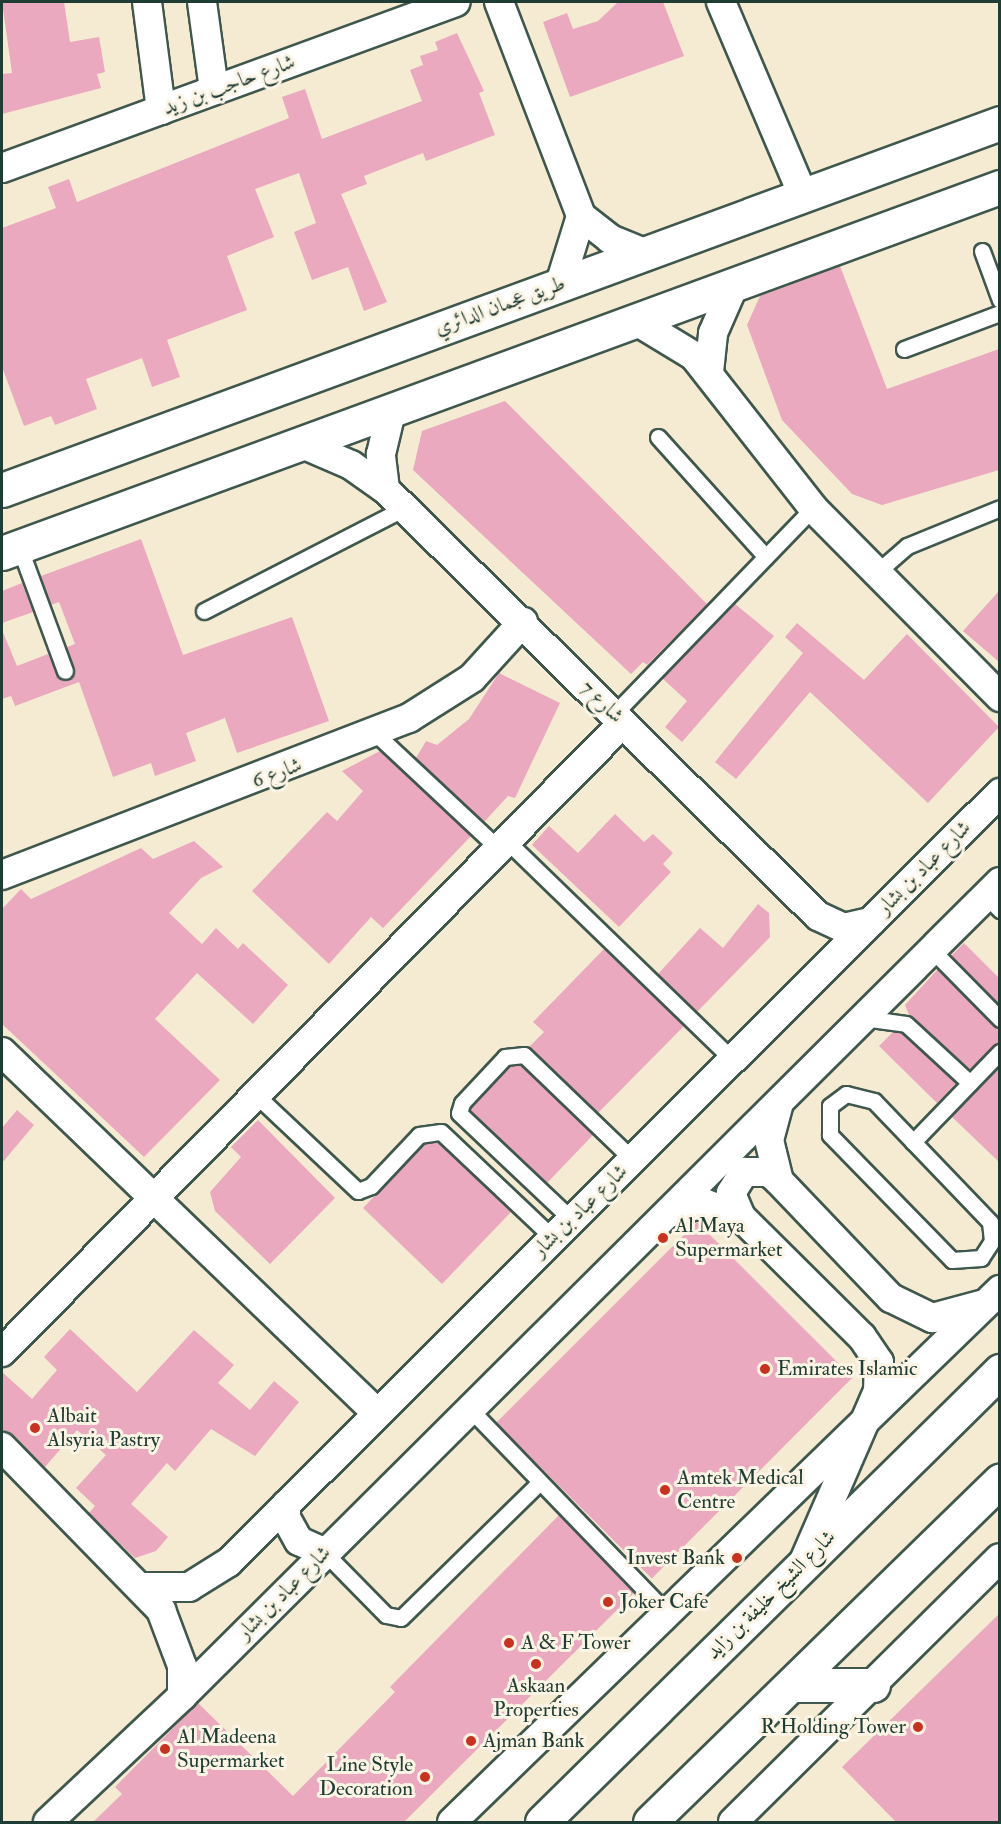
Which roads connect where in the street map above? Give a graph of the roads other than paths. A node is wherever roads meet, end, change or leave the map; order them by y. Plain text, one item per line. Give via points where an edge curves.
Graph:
1 (147, 2) edge
2 (202, 2) edge
3 (456, 2) edge
4 (499, 2) edge
5 (721, 2) edge
6 (214, 90) junction
7 (161, 110) junction
8 (999, 123) edge
9 (2, 168) edge
10 (999, 187) edge
11 (803, 195) junction
12 (581, 216) junction
13 (982, 251) dead end
14 (644, 253) junction
15 (561, 284) junction
16 (734, 285) junction
17 (999, 300) edge
18 (999, 313) edge
19 (638, 322) junction
20 (904, 348) dead end
21 (709, 372) junction
22 (391, 412) junction
23 (658, 437) dead end
24 (302, 444) junction
25 (2, 490) edge
26 (394, 498) junction
27 (813, 508) junction
28 (999, 508) edge
29 (10, 550) edge
30 (766, 557) junction
31 (876, 573) junction
32 (204, 611) dead end
33 (523, 622) junction
34 (65, 671) dead end
35 (999, 697) edge
36 (618, 719) junction
37 (375, 733) junction
38 (999, 793) edge
39 (503, 845) junction
40 (2, 875) edge
41 (995, 896) edge
42 (819, 916) junction
43 (871, 922) junction
44 (932, 950) junction
45 (823, 968) junction
46 (863, 1018) junction
47 (999, 1019) edge
48 (2, 1052) edge
49 (999, 1052) edge
50 (732, 1059) junction
51 (970, 1083) junction
52 (256, 1095) junction
53 (781, 1100) junction
54 (913, 1142) junction
55 (632, 1159) junction
56 (779, 1180) junction
57 (153, 1199) junction
58 (667, 1214) junction
59 (741, 1217) junction
60 (561, 1228) junction
61 (995, 1297) edge
62 (2, 1352) edge
63 (999, 1371) edge
64 (469, 1408) junction
65 (377, 1413) junction
66 (865, 1421) junction
67 (2, 1447) edge
68 (999, 1479) edge
69 (540, 1482) junction
70 (286, 1505) junction
71 (324, 1552) junction
72 (999, 1558) edge
73 (804, 1563) junction
74 (141, 1587) junction
75 (667, 1613) junction
76 (791, 1685) junction
77 (873, 1685) junction
78 (183, 1696) junction
79 (720, 1755) junction
80 (48, 1822) edge
81 (452, 1822) edge
82 (542, 1822) edge
83 (650, 1822) edge
84 (663, 1822) edge
85 (734, 1822) edge

1 - 7 street
2 - 6 street
3 - 6 street, شارع حاجب بن زيد
4 - 12 street
5 - 11 street
6 - 7 street, شارع حاجب بن زيد
7 - 9 street, شارع حاجب بن زيد
8 - 11 main road, طريق عجمان الدائري
10 - 16 main road
11 - 14 main road, طريق عجمان الدائري
12 - 14 street via 610,239
12 - 15 street
13 - 17 lane
14 - 15 main road, طريق عجمان الدائري
15 - 25 main road, طريق عجمان الدائري
16 - 19 main road
16 - 21 street via 716,324
18 - 20 lane
19 - 21 street via 677,342
19 - 22 main road
21 - 27 street
22 - 24 main road
22 - 26 street via 381,454
23 - 30 lane
24 - 26 street, شارع 7 via 351,465
24 - 29 main road
26 - 32 lane
26 - 33 street, شارع 7
27 - 30 lane
27 - 31 street
28 - 31 lane via 907,546
29 - 34 lane
30 - 36 lane
31 - 35 street
33 - 36 street, شارع 7
33 - 37 street, شارع 6 via 457,689
36 - 39 street
36 - 42 street, شارع 7
37 - 39 lane
37 - 40 street, شارع 6
38 - 43 street, شارع عباد بن بشار
39 - 50 lane
39 - 52 street
41 - 44 street, شارع عباد بن بشار
42 - 43 street, شارع 7 via 844,928
42 - 45 street via 826,942
43 - 45 street, شارع عباد بن بشار
44 - 46 street, شارع عباد بن بشار
44 - 47 lane
45 - 50 street, شارع عباد بن بشار
46 - 51 lane via 906,1024
46 - 53 street, شارع عباد بن بشار
48 - 57 street
49 - 51 lane
50 - 55 street, شارع عباد بن بشار
51 - 54 lane
52 - 57 street
52 - 60 lane via 358,1191 370,1186 420,1135 441,1132
53 - 56 street via 769,1140
53 - 58 street, شارع عباد بن بشار
54 - 54 lane via 990,1222 992,1241 981,1258 962,1263 945,1253 830,1135 827,1116 846,1094 866,1096
55 - 60 street, شارع عباد بن بشار
55 - 60 lane via 524,1055 505,1057 462,1103 459,1113
56 - 59 street via 769,1172 744,1172 730,1193
56 - 61 street via 903,1308 932,1318
57 - 62 street
57 - 65 street
58 - 59 street via 704,1203
58 - 64 street, شارع عباد بن بشار
59 - 66 street via 872,1348 881,1376
60 - 65 street, شارع عباد بن بشار
61 - 66 street
63 - 73 main road, شارع الشيخ خليفة بن زايد
64 - 69 lane
64 - 71 street, شارع عباد بن بشار
65 - 70 street, شارع عباد بن بشار
66 - 73 street
66 - 75 street
67 - 74 street
68 - 76 main road
69 - 71 lane via 401,1618 386,1615
69 - 75 lane
70 - 71 street via 291,1531 310,1549
70 - 74 street, شارع عباد بن بشار via 210,1577 165,1591
71 - 78 street, شارع عباد بن بشار
72 - 77 street
73 - 82 main road, شارع الشيخ خليفة بن زايد
74 - 78 street via 175,1636
75 - 81 street
76 - 77 main road
76 - 79 main road
77 - 85 street
78 - 80 street, شارع عباد بن بشار
79 - 83 main road
79 - 84 main road

